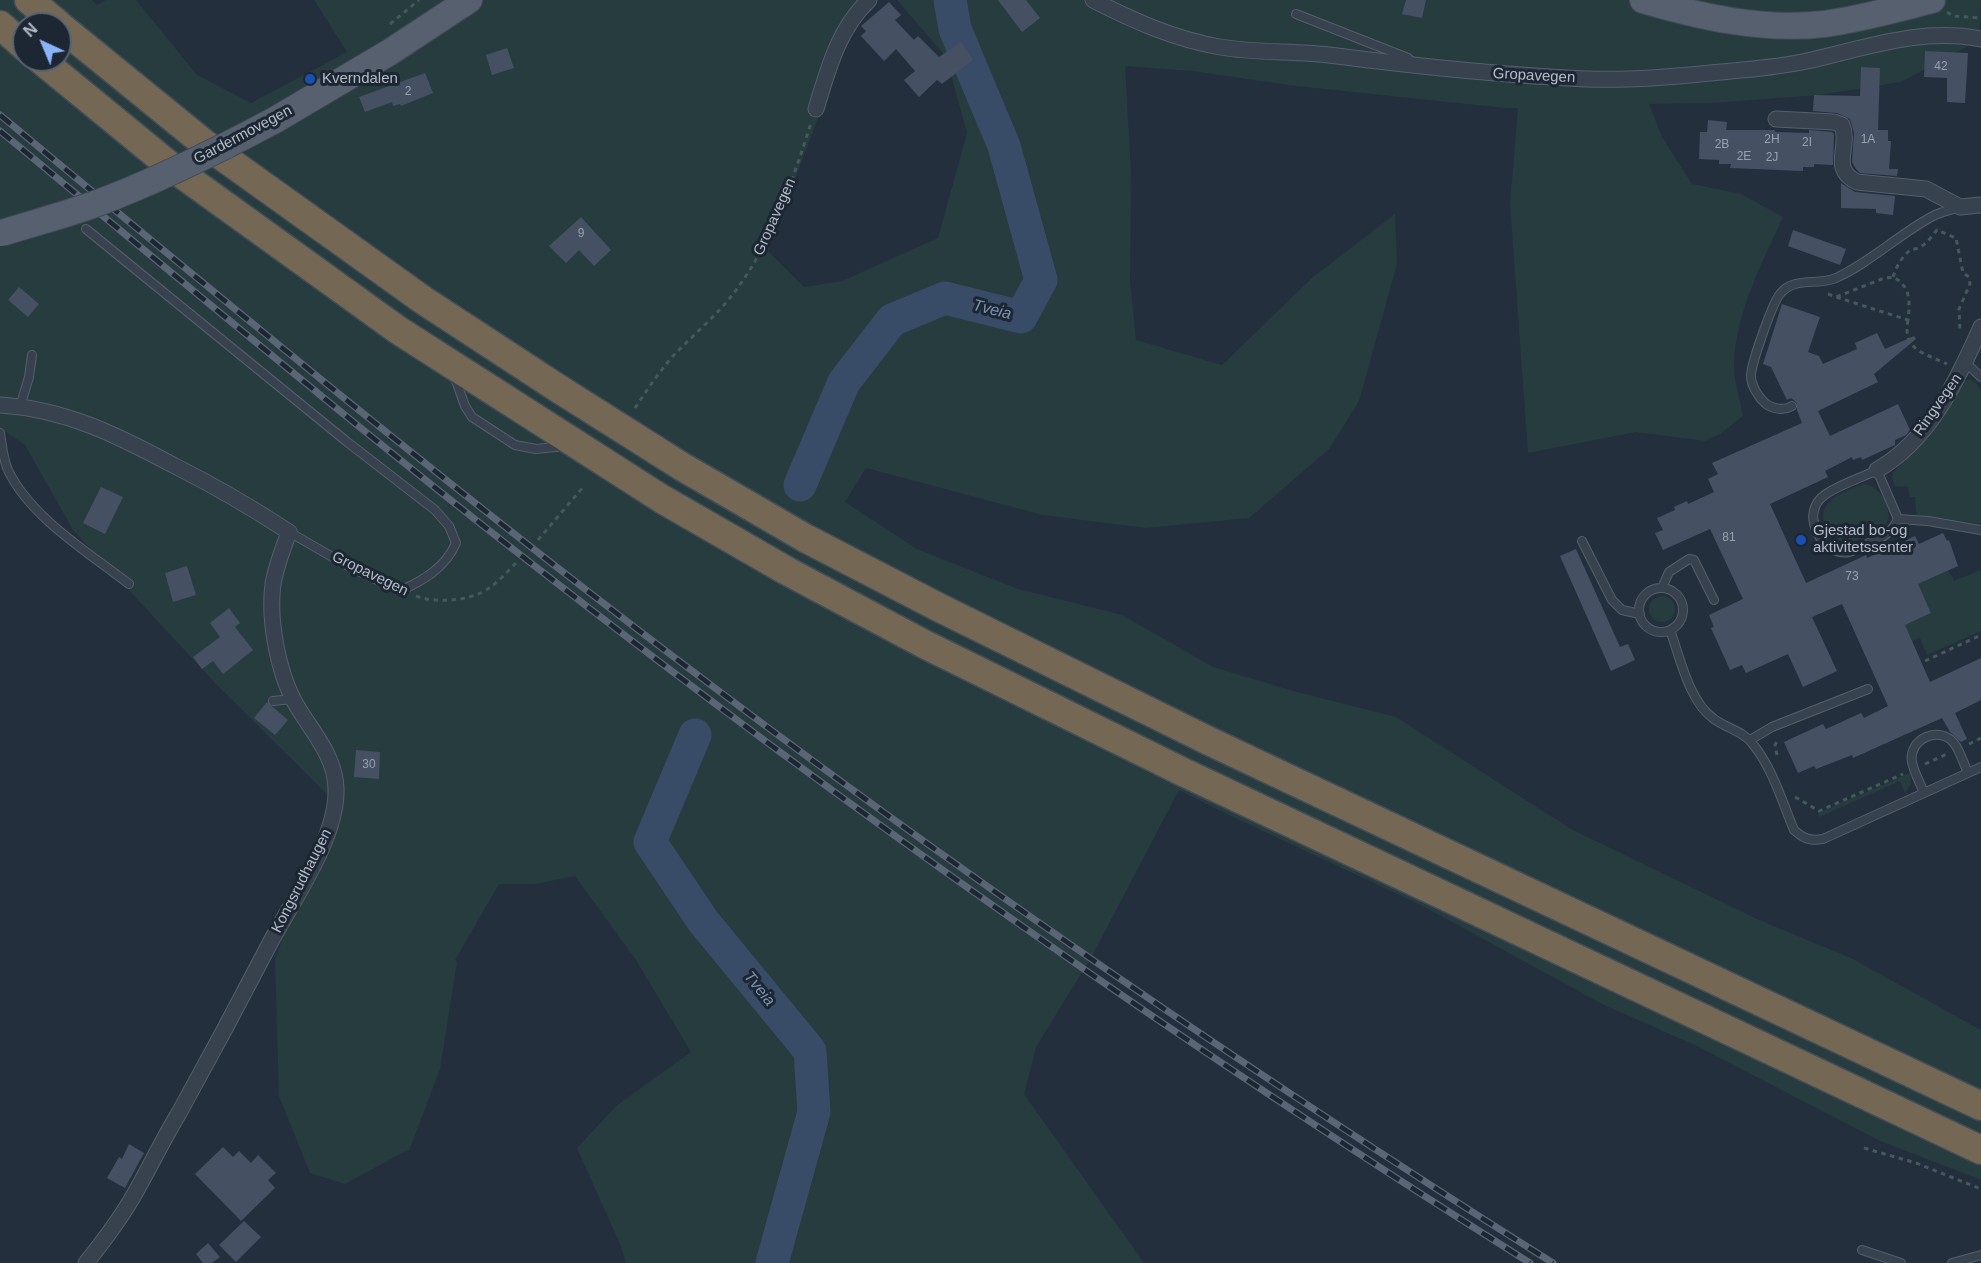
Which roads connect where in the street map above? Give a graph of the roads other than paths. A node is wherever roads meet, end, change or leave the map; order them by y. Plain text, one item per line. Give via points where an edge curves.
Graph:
1 (29, 0) edge
2 (469, 0) edge
3 (869, 0) edge
4 (1093, 0) edge
5 (1643, 0) edge
6 (1937, 3) edge
7 (1885, 7) edge
8 (441, 8) edge
9 (1711, 8) edge
10 (43, 12) edge
11 (1296, 14) dead end
12 (0, 26) edge
13 (12, 36) edge
14 (72, 36) edge
15 (1981, 39) edge
16 (1418, 67) junction
17 (56, 72) edge
18 (816, 110) road end
19 (1776, 119) dead end
20 (1981, 206) edge
21 (1960, 207) junction
22 (86, 229) dead end
23 (1, 233) edge
24 (1981, 327) edge
25 (32, 355) dead end
26 (1964, 366) junction
27 (1981, 377) edge
28 (0, 405) edge
29 (20, 406) junction
30 (1792, 406) dead end
31 (0, 433) edge
32 (1877, 470) junction
33 (1898, 519) junction
34 (1981, 530) edge
35 (289, 532) junction
36 (1582, 541) dead end
37 (129, 584) dead end
38 (1662, 588) junction
39 (1714, 600) dead end
40 (1640, 614) junction
41 (1670, 630) junction
42 (1868, 689) dead end
43 (293, 699) junction
44 (273, 701) dead end
45 (1750, 740) junction
46 (1981, 767) edge
47 (1968, 773) junction
48 (1924, 793) junction
49 (1981, 1106) edge
50 (1981, 1150) edge
51 (1862, 1250) dead end
52 (1981, 1255) edge
53 (86, 1263) edge
54 (1901, 1263) edge
55 (1952, 1263) edge

1 - 10 highway
2 - 8 main road, Gardermovegen
3 - 18 street via 846,27
4 - 16 street, Gropavegen via 1138,23 1197,42
5 - 9 main road
6 - 7 main road
7 - 9 main road via 1822,24 1789,26 1740,22
8 - 23 main road, Gardermovegen, bridge via 390,52 238,140 95,204
11 - 16 lane via 1408,58
12 - 13 highway
14 - 49 highway via 205,144 423,300 614,423 805,538 1209,741
15 - 16 street, Gropavegen via 1923,36 1782,65 1619,79
17 - 50 highway via 169,165 398,330 662,500 776,565 924,644 1183,772
19 - 21 street via 1842,125 1842,159 1848,178 1926,189
20 - 21 street
21 - 30 lane via 1934,215 1834,279 1796,284 1780,293 1765,327 1751,377 1763,402 1772,408
22 - 35 lane, Gropavegen via 435,510 449,526 456,543 447,562 400,591
24 - 26 street, Ringvegen
25 - 29 lane
26 - 27 lane
26 - 32 street, Ringvegen via 1924,429 1900,454
28 - 29 street
29 - 35 street via 81,421 119,436 213,484
31 - 37 lane via 8,470 35,508
32 - 33 lane
32 - 33 lane via 1825,494 1812,514 1814,526 1827,544 1849,552 1885,536
33 - 34 lane
35 - 43 street, Kongsrudhaugen via 273,584 273,623
36 - 40 lane via 1612,600 1622,610
38 - 39 lane via 1668,572 1689,559 1694,560
38 - 40 lane via 1647,593
38 - 41 lane via 1676,593 1683,606 1681,619
40 - 41 lane via 1655,631
41 - 45 lane via 1700,707
42 - 45 lane via 1772,727
43 - 44 lane
43 - 53 street, Kongsrudhaugen via 330,761 336,782 331,825 209,1061 130,1201
45 - 48 lane via 1794,830 1802,838 1823,839
46 - 47 lane
47 - 48 lane
47 - 48 lane via 1948,738 1926,736 1912,754
51 - 54 lane
52 - 55 lane

